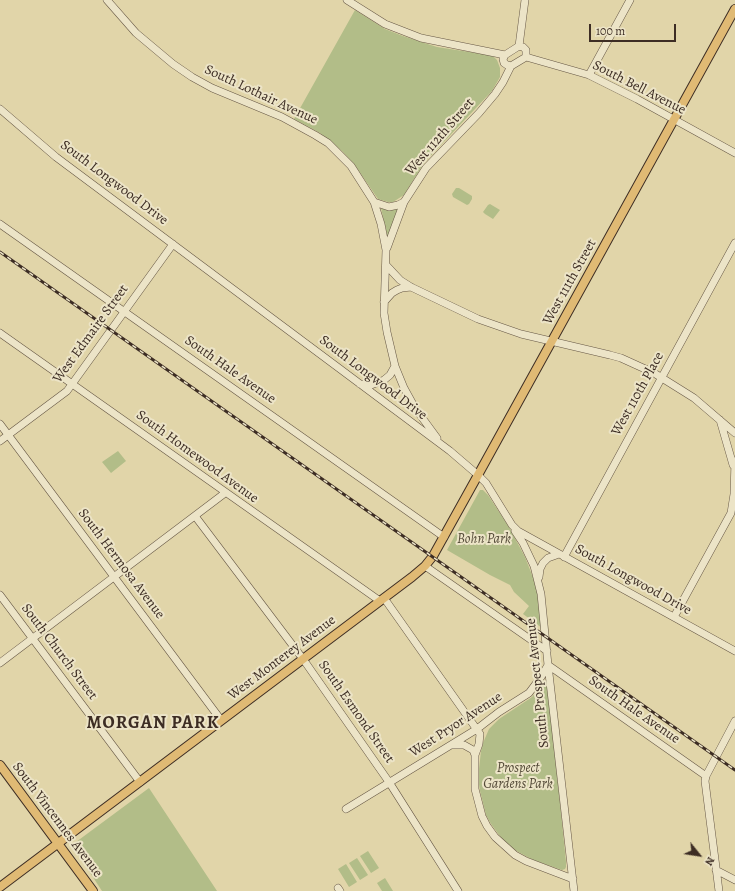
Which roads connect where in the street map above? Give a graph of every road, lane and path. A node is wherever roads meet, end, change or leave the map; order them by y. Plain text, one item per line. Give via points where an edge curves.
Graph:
1 (108, 0) edge
2 (347, 0) edge
3 (525, 0) edge
4 (630, 0) edge
5 (735, 9) edge
6 (519, 46) junction
7 (505, 55) junction
8 (526, 57) junction
9 (511, 66) junction
10 (588, 75) junction
11 (0, 109) edge
12 (673, 120) junction
13 (735, 153) edge
14 (374, 202) junction
15 (404, 202) junction
16 (0, 224) edge
17 (735, 243) edge
18 (173, 244) junction
19 (386, 250) junction
20 (386, 265) junction
21 (411, 288) junction
22 (384, 302) junction
23 (124, 311) junction
24 (0, 333) edge
25 (552, 341) junction
26 (395, 366) junction
27 (662, 377) junction
28 (73, 384) junction
29 (359, 384) junction
30 (720, 420) junction
31 (0, 424) edge
32 (735, 433) edge
33 (8, 435) junction
34 (0, 442) edge
35 (450, 451) junction
36 (735, 460) edge
37 (734, 470) edge
38 (478, 475) junction
39 (226, 493) junction
40 (735, 514) edge
41 (195, 516) junction
42 (729, 520) junction
43 (512, 525) junction
44 (444, 537) junction
45 (561, 556) junction
46 (425, 566) junction
47 (115, 577) junction
48 (538, 580) junction
49 (0, 595) edge
50 (382, 600) junction
51 (674, 617) junction
52 (33, 639) junction
53 (547, 651) junction
54 (735, 651) edge
55 (302, 659) junction
56 (0, 663) edge
57 (548, 665) junction
58 (222, 720) junction
59 (735, 721) edge
60 (477, 729) junction
61 (448, 746) junction
62 (475, 755) junction
63 (1, 770) edge
64 (706, 776) junction
65 (140, 782) junction
66 (389, 782) junction
67 (346, 809) dead end
68 (58, 843) junction
69 (716, 870) junction
70 (573, 879) junction
71 (735, 880) edge
72 (0, 887) edge
73 (93, 891) edge
74 (458, 891) edge
75 (574, 891) edge
76 (719, 891) edge

1 - 14 street, South Lothair Avenue via 136,33 192,77 282,117 328,143 351,166
2 - 7 street via 385,24 421,38
3 - 6 street
4 - 10 street
5 - 12 main road, West 111th Street
6 - 7 street
6 - 8 street via 526,50
7 - 9 street via 504,63
8 - 9 street
8 - 10 street, South Bell Avenue
9 - 15 street, West 112th Street via 495,94 426,168
10 - 12 street, South Bell Avenue
11 - 18 street, South Longwood Drive via 56,157
12 - 13 street, South Bell Avenue
12 - 25 main road, West 111th Street
14 - 15 street via 389,206
14 - 19 street, South Lothair Avenue
15 - 19 street, West 112th Street
16 - 23 street, South Hale Avenue
17 - 27 street, West 110th Place
18 - 23 street, West Edmaire Street
18 - 29 street, South Longwood Drive
19 - 20 street, South Lothair Avenue
20 - 21 street
20 - 22 street, South Lothair Avenue
21 - 22 street via 397,290
21 - 25 street via 484,322
22 - 26 street, South Lothair Avenue via 387,332
23 - 28 street, West Edmaire Street
23 - 44 street, South Hale Avenue
24 - 28 street, South Homewood Avenue
25 - 27 street via 621,358
25 - 38 main road, West 111th Street
26 - 29 street via 384,380 371,385
26 - 35 street, South Lothair Avenue via 415,408 427,426
27 - 30 street via 694,398
27 - 45 street, West 110th Place
28 - 33 street, West Edmaire Street
28 - 39 street, South Homewood Avenue
29 - 35 street, South Longwood Drive
30 - 32 street
30 - 37 street
31 - 33 street, South Hermosa Avenue
33 - 34 street, West Edmaire Street
33 - 47 street, South Hermosa Avenue
35 - 38 street, South Longwood Drive
36 - 37 street
37 - 42 street via 733,506
38 - 43 street, South Longwood Drive via 486,483
38 - 44 main road, West 111th Street
39 - 41 street
39 - 50 street, South Homewood Avenue
40 - 42 street
41 - 47 street
41 - 55 street, South Esmond Street
42 - 51 street
43 - 45 street, South Longwood Drive
43 - 48 street, South Prospect Avenue via 523,543
44 - 46 main road, West 111th Street
45 - 48 street via 548,558 543,563
45 - 51 street, South Longwood Drive
46 - 50 main road, West Monterey Avenue
46 - 53 street
47 - 52 street
47 - 58 street, South Hermosa Avenue
48 - 53 street, South Prospect Avenue
49 - 52 street, South Church Street
50 - 55 main road, West Monterey Avenue
50 - 60 street, South Homewood Avenue
51 - 54 street, South Longwood Drive
52 - 56 street
52 - 65 street, South Church Street
53 - 57 street, South Prospect Avenue
55 - 58 main road, West Monterey Avenue
55 - 66 street, South Esmond Street
57 - 60 street, West Pryor Avenue via 528,693
57 - 64 street, South Hale Avenue
57 - 70 street, South Prospect Avenue
58 - 65 main road, West Monterey Avenue
59 - 64 street
60 - 61 street, West Pryor Avenue
60 - 62 street via 480,739
61 - 62 street via 464,745 473,750
61 - 66 street, West Pryor Avenue
62 - 70 street via 475,789 478,802 482,816 495,837 526,861
63 - 68 main road, South Vincennes Avenue
64 - 69 street
65 - 68 main road, West Monterey Avenue
66 - 67 street, West Pryor Avenue
66 - 74 street, South Esmond Street
68 - 72 main road, West Monterey Avenue
68 - 73 main road, South Vincennes Avenue
69 - 71 street
69 - 76 street
70 - 75 street, South Prospect Avenue

